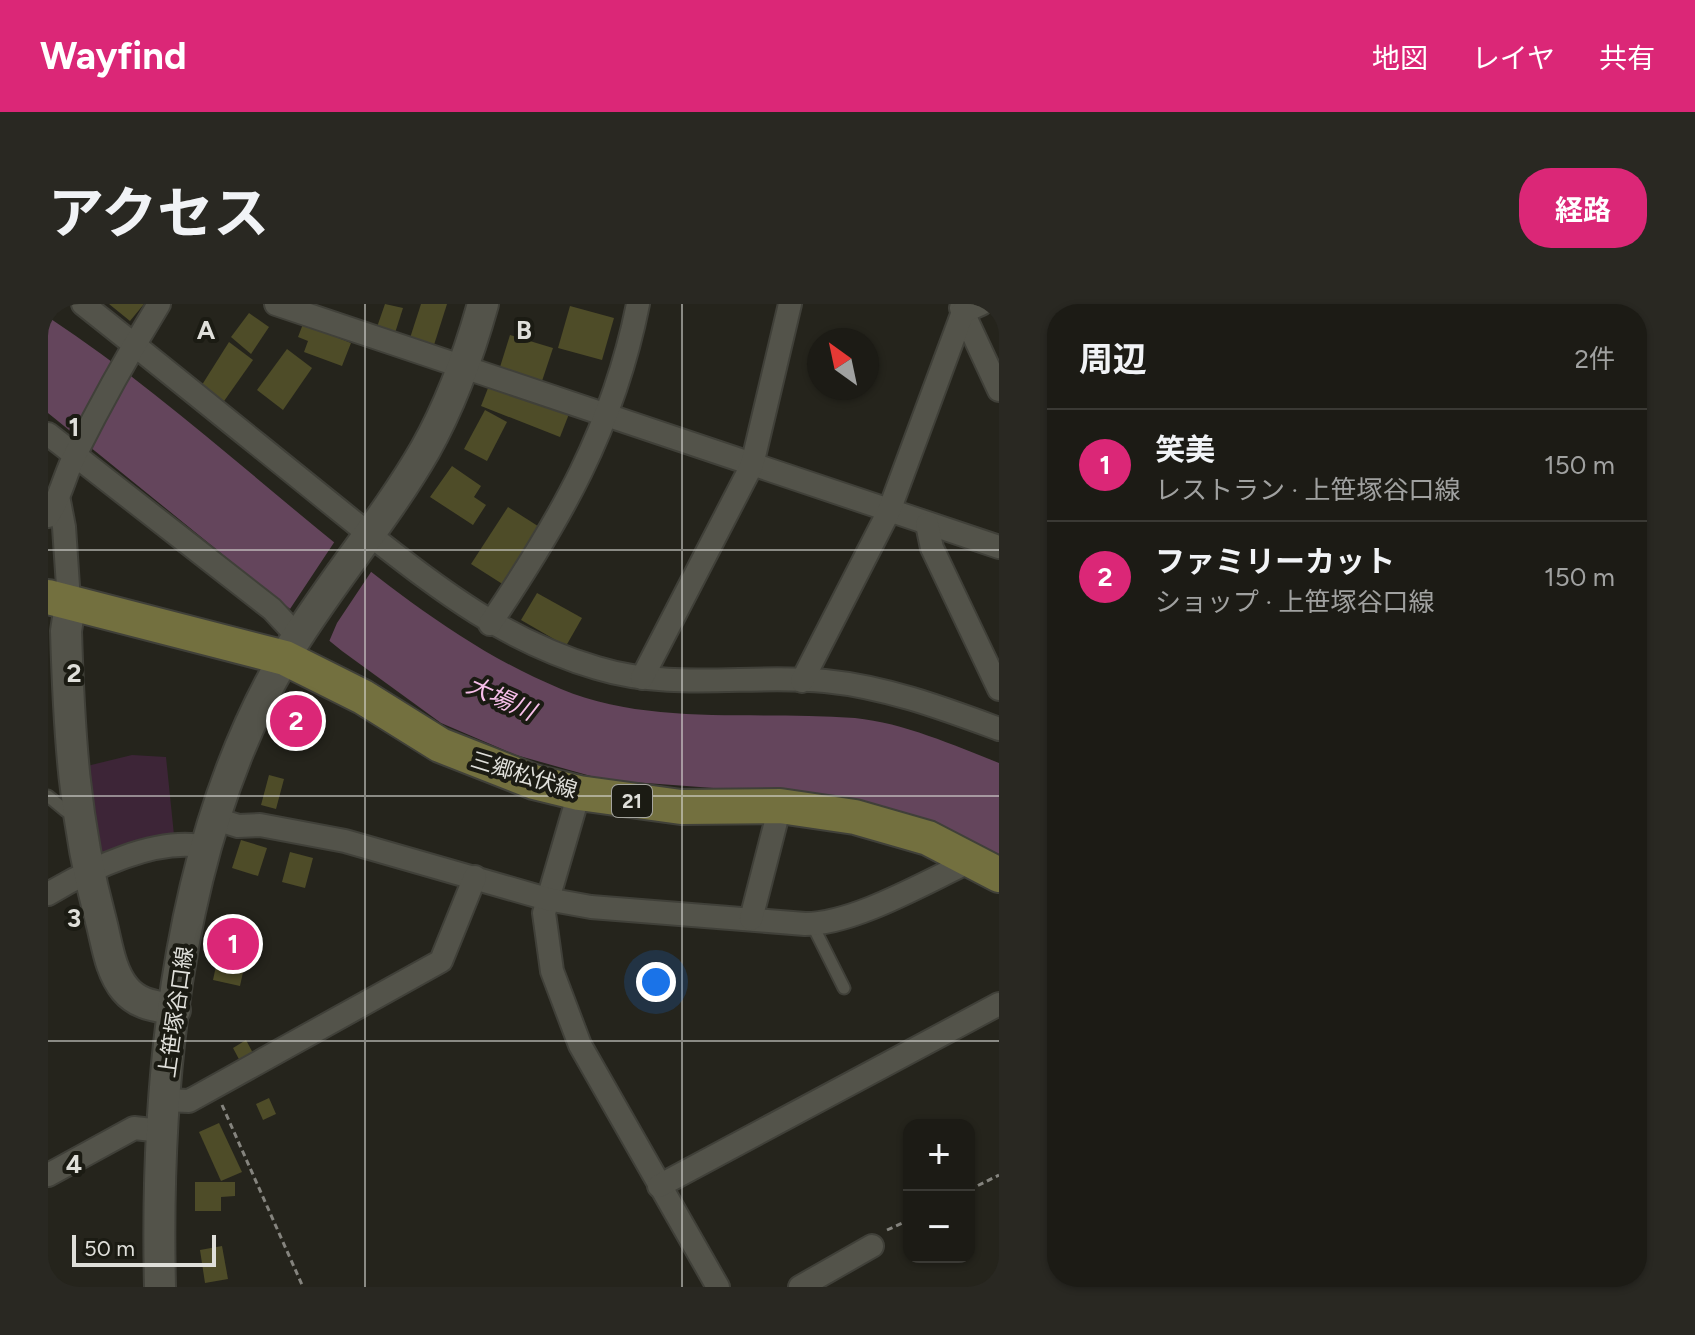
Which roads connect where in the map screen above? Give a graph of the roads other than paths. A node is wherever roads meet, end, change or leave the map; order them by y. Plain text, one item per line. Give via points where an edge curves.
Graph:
1 (83, 304) edge
2 (159, 304) edge
3 (276, 304) edge
4 (483, 304) edge
5 (638, 304) edge
6 (790, 304) edge
7 (967, 307) edge
8 (129, 353) junction
9 (463, 367) junction
10 (999, 390) edge
11 (608, 416) junction
12 (48, 434) edge
13 (78, 448) junction
14 (752, 465) junction
15 (53, 508) edge
16 (889, 511) junction
17 (927, 524) junction
18 (366, 537) junction
19 (999, 547) edge
20 (58, 607) edge
21 (490, 624) junction
22 (296, 641) junction
23 (642, 678) junction
24 (802, 681) junction
25 (999, 689) edge
26 (999, 729) edge
27 (579, 793) junction
28 (48, 796) edge
29 (780, 806) junction
30 (76, 811) junction
31 (213, 818) junction
32 (206, 847) junction
33 (986, 868) edge
34 (87, 871) junction
35 (475, 877) junction
36 (48, 894) edge
37 (547, 899) junction
38 (751, 919) junction
39 (812, 924) junction
40 (844, 988) dead end
41 (999, 1004) edge
42 (175, 1010) junction
43 (164, 1100) junction
44 (162, 1131) junction
45 (48, 1175) edge
46 (659, 1186) junction
47 (872, 1246) road end
48 (160, 1287) edge
49 (718, 1287) edge
50 (800, 1287) edge

1 - 8 street
2 - 8 street
3 - 9 street
4 - 9 street, 上笹塚谷口線
5 - 11 street
6 - 14 street
7 - 10 street
7 - 16 street
8 - 13 street
8 - 18 street
9 - 11 street
9 - 18 street, 上笹塚谷口線 via 425,449
11 - 14 street
11 - 21 street via 541,548
12 - 13 street
13 - 15 street
13 - 22 street via 272,609
14 - 16 street
14 - 23 street
15 - 20 street via 64,527
16 - 17 street
16 - 24 street
17 - 19 street
17 - 25 street via 932,548
18 - 21 street
18 - 22 street, 上笹塚谷口線
20 - 22 main road, 三郷松伏線 / 21 via 148,633
20 - 30 street
21 - 23 street via 543,650
22 - 27 main road, 三郷松伏線 / 21 via 325,676 470,759
22 - 31 street, 上笹塚谷口線 via 239,748
23 - 24 street
24 - 26 street via 906,697
27 - 29 main road, 三郷松伏線 / 21 via 681,807
27 - 37 street
28 - 30 lane via 66,811
29 - 33 main road, 三郷松伏線 / 21 via 892,825
29 - 38 street
30 - 34 street
31 - 32 street, 上笹塚谷口線
31 - 35 street via 345,841
32 - 34 street via 179,845
32 - 42 street, 上笹塚谷口線
33 - 39 street via 850,916
34 - 36 street
34 - 42 street via 115,975 138,1002
35 - 37 street
35 - 43 street via 441,961 189,1101
37 - 38 street
37 - 46 street via 544,930 562,1005
38 - 39 street
39 - 40 lane
41 - 46 street
42 - 43 street, 上笹塚谷口線
43 - 44 street, 上笹塚谷口線
44 - 45 street via 134,1128
44 - 48 street, 上笹塚谷口線
46 - 49 street
47 - 50 street

